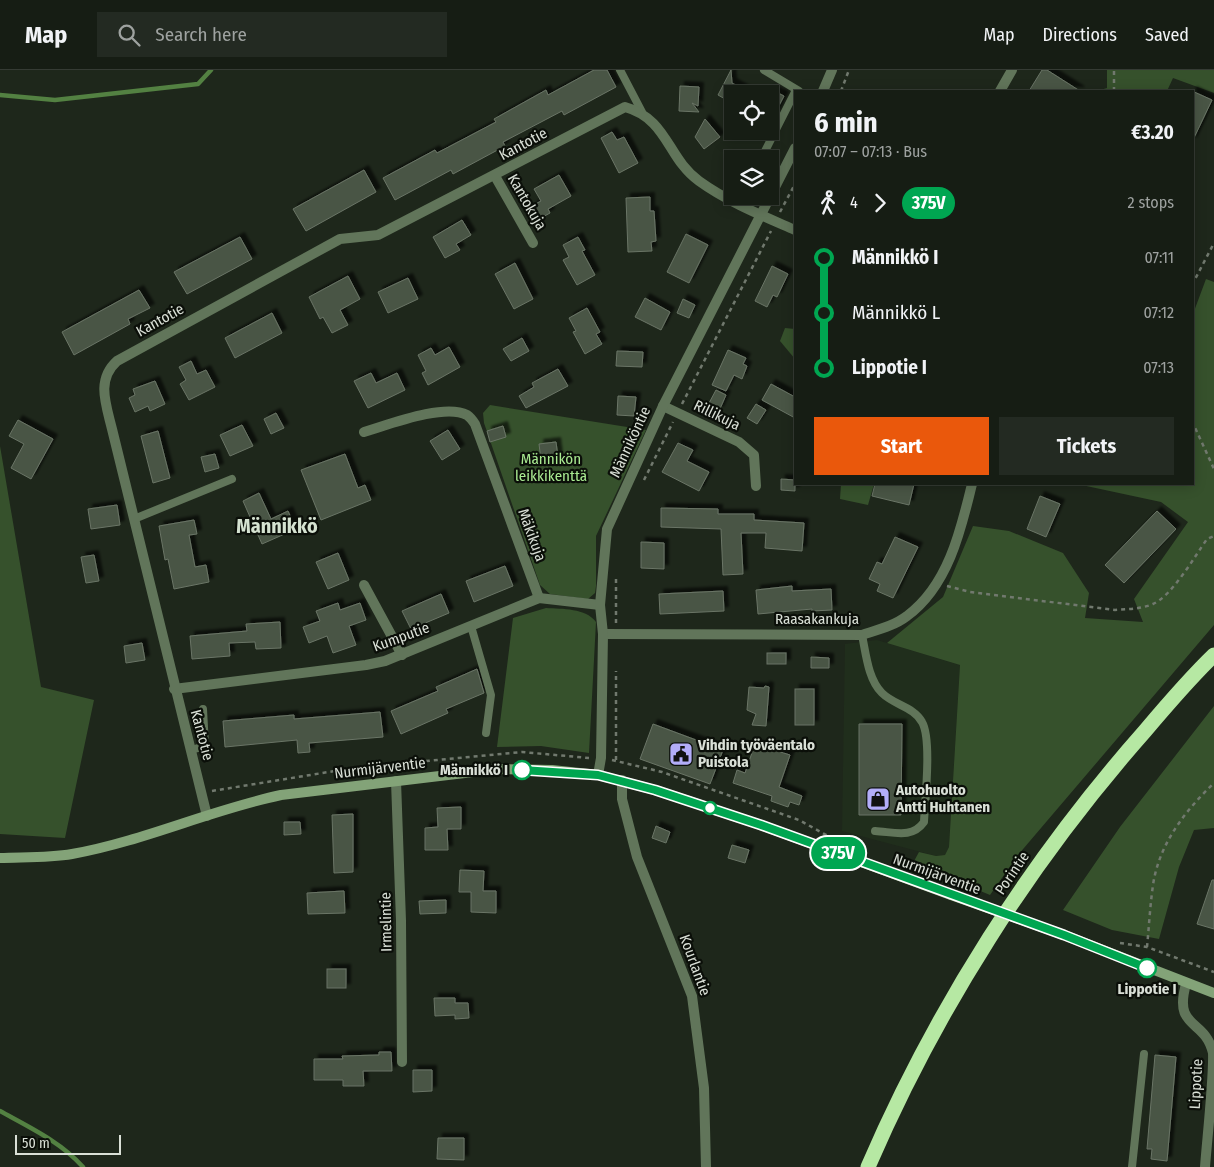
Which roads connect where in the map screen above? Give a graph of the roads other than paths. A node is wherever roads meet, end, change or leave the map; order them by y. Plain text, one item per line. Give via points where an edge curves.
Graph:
1 (620, 70) edge
2 (764, 70) edge
3 (832, 70) edge
4 (1012, 70) edge
5 (794, 90) edge
6 (823, 90) edge
7 (1001, 90) edge
8 (794, 95) edge
9 (642, 112) junction
10 (766, 150) edge
11 (794, 150) edge
12 (495, 176) junction
13 (762, 216) junction
14 (794, 230) edge
15 (533, 243) dead end
16 (663, 406) junction
17 (364, 432) dead end
18 (232, 480) dead end
19 (972, 485) edge
20 (756, 486) dead end
21 (134, 519) junction
22 (364, 585) dead end
23 (539, 598) junction
24 (600, 605) junction
25 (471, 626) junction
26 (603, 634) junction
27 (862, 635) junction
28 (402, 655) junction
29 (1214, 655) edge
30 (174, 689) junction
31 (203, 709) dead end
32 (486, 733) dead end
33 (191, 750) junction
34 (598, 775) junction
35 (622, 780) junction
36 (396, 781) junction
37 (207, 816) junction
38 (875, 831) dead end
39 (0, 858) edge
40 (1186, 984) junction
41 (1214, 993) edge
42 (1144, 1054) dead end
43 (402, 1062) dead end
44 (706, 1167) edge
45 (868, 1167) edge
46 (1132, 1167) edge
47 (1205, 1167) edge

1 - 9 lane
2 - 5 lane
3 - 6 street
4 - 7 street
8 - 10 lane
9 - 12 street, Kantotie via 625,107
9 - 13 street via 661,132 683,167 699,181
11 - 13 street, Männiköntie
12 - 15 street, Kantokuja
12 - 21 street, Kantotie via 378,235 340,239 117,361 108,369 104,380 105,396
13 - 14 street
13 - 16 street, Männiköntie
16 - 20 street, Rillikuja via 739,442 754,456
16 - 24 street, Männiköntie via 607,529
17 - 23 street, Mäkikuja via 420,415 450,412 467,415 475,424
18 - 21 lane
19 - 27 street, Raasakankuja via 960,533 924,601 888,627
21 - 30 street, Kantotie
22 - 28 street
23 - 24 street, Kumputie
23 - 25 street, Kumputie
24 - 26 street, Männiköntie
25 - 28 street, Kumputie
25 - 32 lane via 491,695
26 - 27 street, Raasakankuja
26 - 34 street, Männiköntie
27 - 38 lane via 872,676 882,693 914,712 923,723 927,741 924,822 910,834
28 - 30 street, Kumputie via 366,666
29 - 45 highway, Porintie via 1125,754 1027,880 935,1031 895,1105
30 - 33 street, Kantotie
31 - 33 lane via 205,746
33 - 37 street, Kantotie
34 - 35 street, Nurmijärventie
34 - 36 street, Nurmijärventie via 498,769
35 - 40 street, Nurmijärventie, bridge via 761,825 1064,935
35 - 44 street, Kourlantie via 622,799 637,857 692,996 704,1088
36 - 37 street, Nurmijärventie via 281,796
36 - 43 street, Irmelintie
37 - 39 street, Nurmijärventie via 109,846 70,854
40 - 41 street, Nurmijärventie
40 - 47 street, Lippotie via 1183,1012 1206,1038 1213,1053
42 - 46 lane

